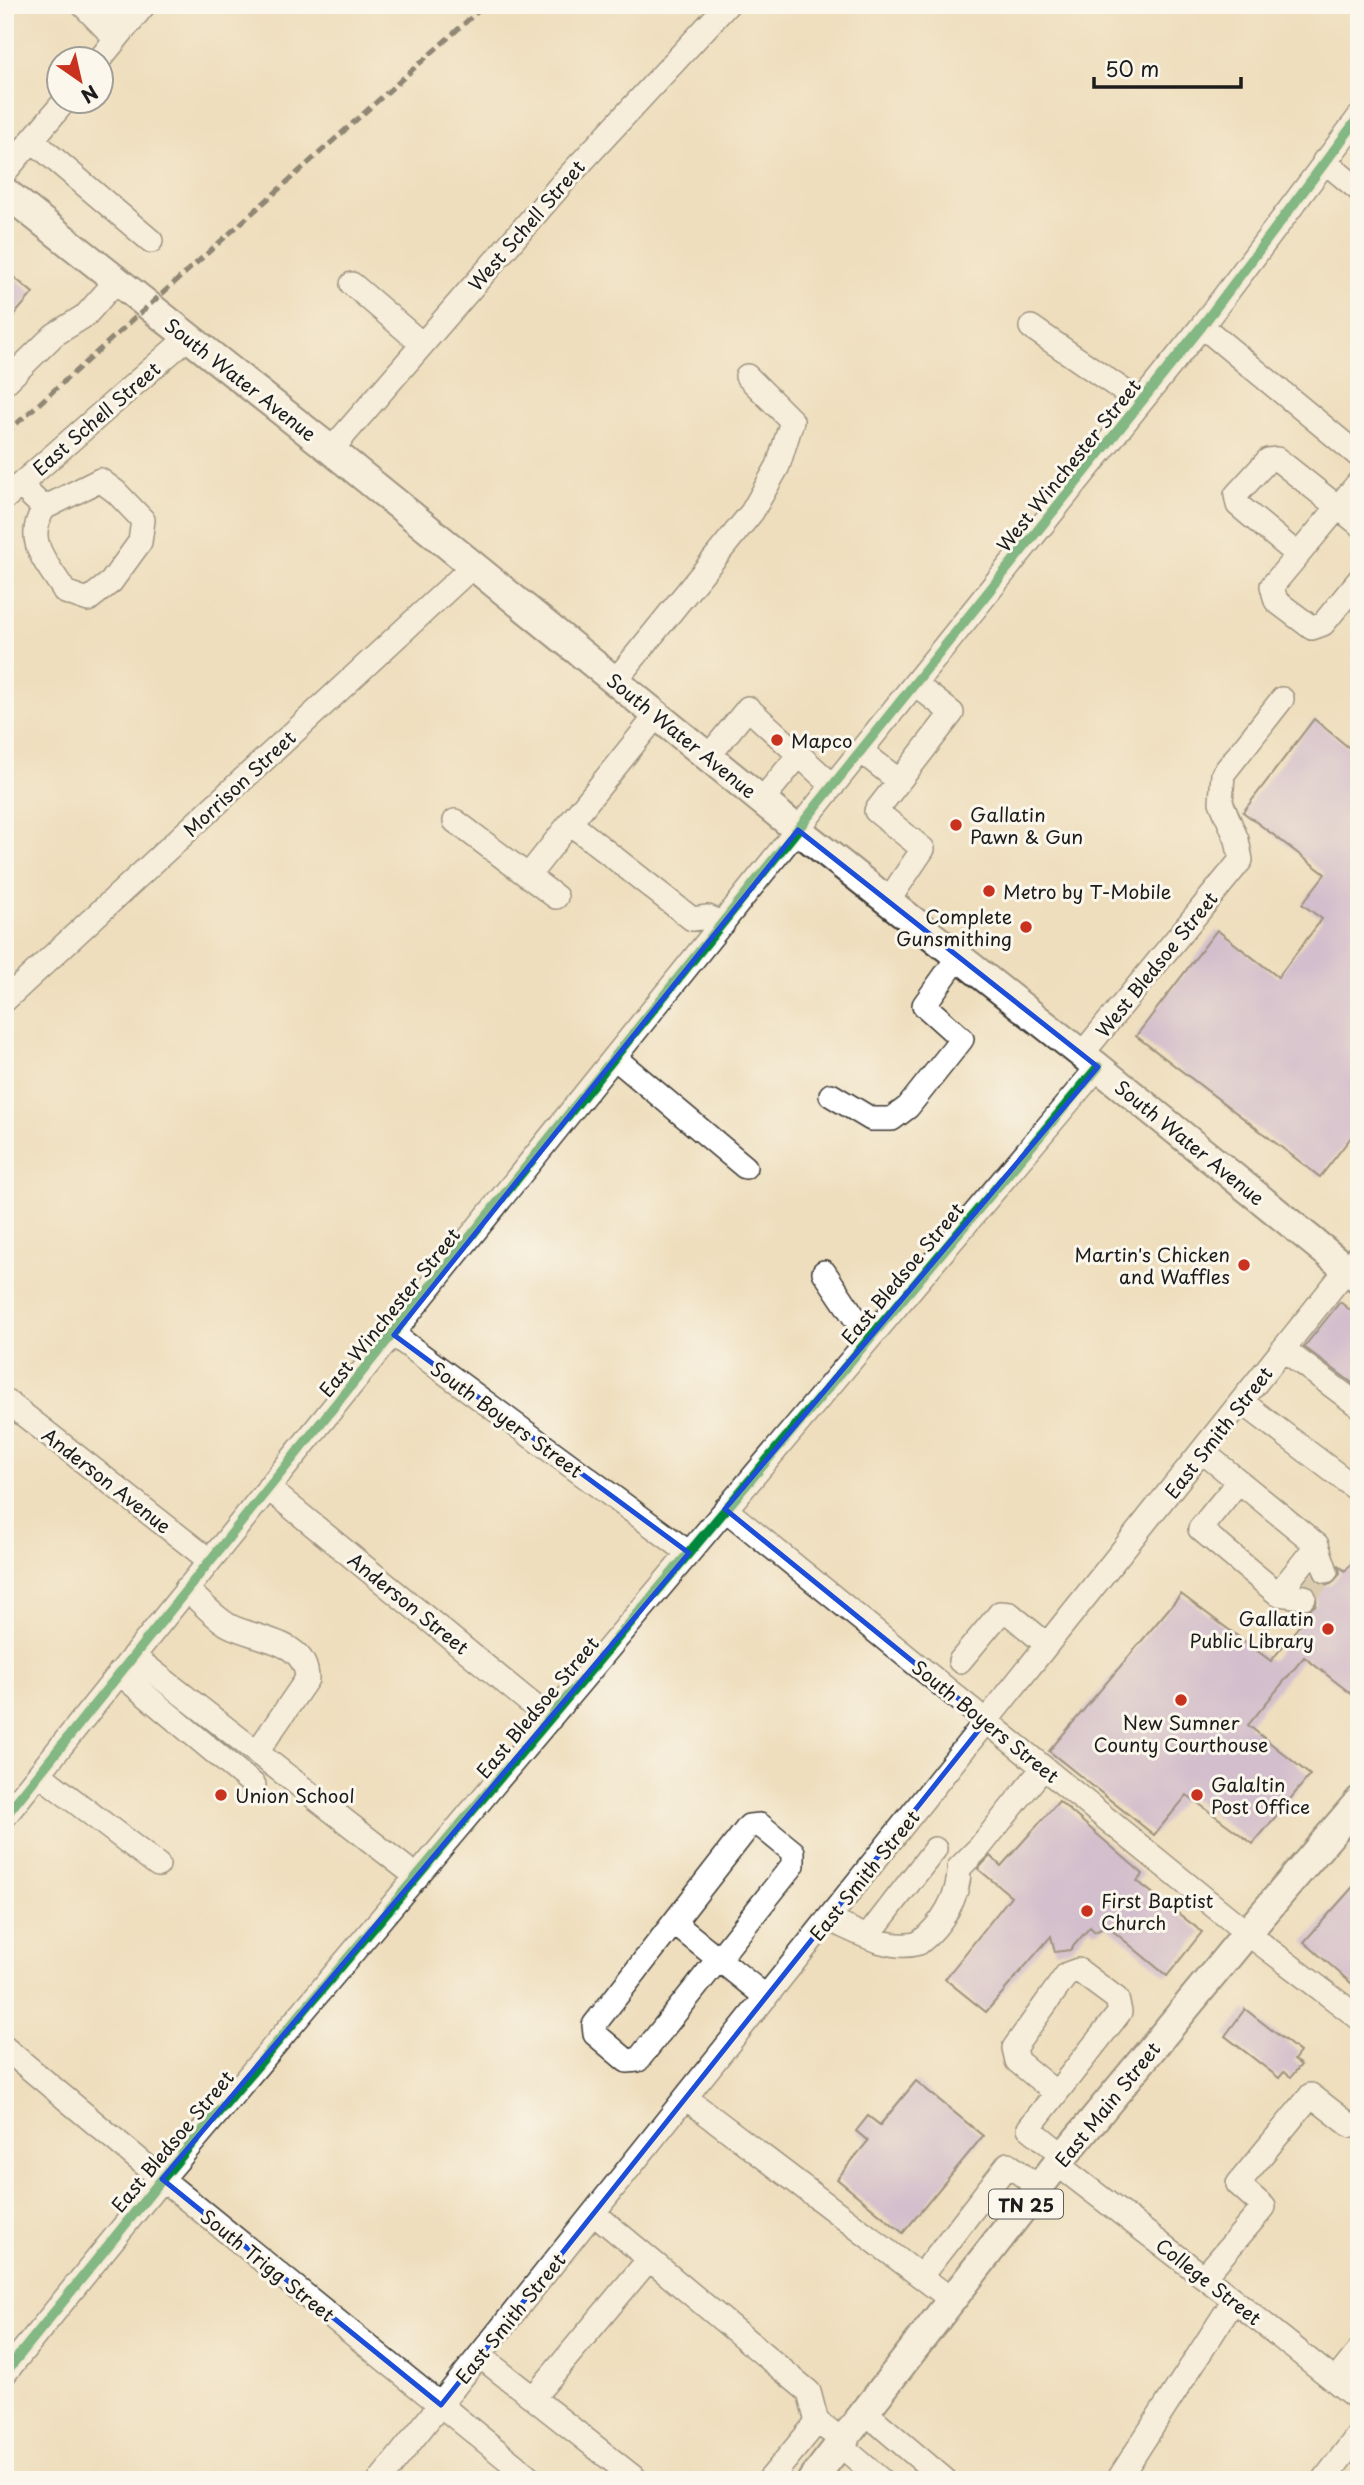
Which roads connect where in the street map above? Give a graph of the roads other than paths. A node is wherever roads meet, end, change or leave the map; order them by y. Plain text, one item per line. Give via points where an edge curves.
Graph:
1 (83, 5) edge
2 (111, 5) edge
3 (727, 5) edge
4 (130, 22) edge
5 (110, 46) edge
6 (52, 116) edge
7 (1359, 117) edge
8 (32, 140) junction
9 (1324, 161) junction
10 (5, 172) edge
11 (1359, 190) edge
12 (5, 192) edge
13 (151, 241) dead end
14 (116, 281) junction
15 (352, 284) dead end
16 (1202, 326) junction
17 (1031, 327) dead end
18 (187, 338) junction
19 (422, 344) junction
20 (747, 376) dead end
21 (5, 383) edge
22 (1140, 402) junction
23 (331, 450) junction
24 (1359, 456) edge
25 (1359, 482) edge
26 (13, 491) edge
27 (1338, 506) junction
28 (44, 508) junction
29 (1359, 524) edge
30 (1298, 555) junction
31 (473, 566) junction
32 (1359, 580) edge
33 (615, 681) junction
34 (915, 684) junction
35 (1282, 699) dead end
36 (657, 715) junction
37 (861, 751) junction
38 (799, 755) junction
39 (708, 757) junction
40 (899, 781) junction
41 (833, 786) junction
42 (762, 800) junction
43 (456, 821) dead end
44 (570, 824) junction
45 (798, 830) junction
46 (528, 876) junction
47 (556, 897) dead end
48 (888, 901) junction
49 (692, 919) junction
50 (723, 924) junction
51 (706, 944) junction
52 (959, 956) junction
53 (5, 1000) edge
54 (615, 1058) junction
55 (1090, 1060) junction
56 (831, 1096) dead end
57 (745, 1167) dead end
58 (1355, 1268) edge
59 (824, 1272) dead end
60 (394, 1335) junction
61 (869, 1339) junction
62 (1283, 1349) junction
63 (5, 1400) edge
64 (1242, 1402) junction
65 (1359, 1406) edge
66 (1203, 1452) junction
67 (1239, 1481) junction
68 (268, 1488) junction
69 (1359, 1491) edge
70 (725, 1509) junction
71 (1317, 1545) junction
72 (689, 1553) junction
73 (209, 1560) junction
74 (1326, 1570) dead end
75 (186, 1589) junction
76 (1278, 1594) junction
77 (1304, 1597) dead end
78 (1047, 1645) junction
79 (960, 1661) dead end
80 (126, 1664) junction
81 (550, 1719) junction
82 (986, 1721) junction
83 (257, 1752) junction
84 (1043, 1768) junction
85 (38, 1774) junction
86 (254, 1785) dead end
87 (1359, 1801) edge
88 (5, 1816) edge
89 (904, 1825) junction
90 (935, 1849) junction
91 (158, 1865) dead end
92 (960, 1868) junction
93 (416, 1877) junction
94 (828, 1919) junction
95 (674, 1923) junction
96 (1247, 1933) junction
97 (868, 1936) junction
98 (719, 1959) junction
99 (766, 1997) junction
100 (1359, 2018) edge
101 (5, 2048) edge
102 (1056, 2093) junction
103 (686, 2098) junction
104 (1356, 2125) edge
105 (1061, 2161) junction
106 (162, 2179) junction
107 (1039, 2188) junction
108 (594, 2213) junction
109 (649, 2259) junction
110 (920, 2276) junction
111 (1205, 2277) junction
112 (952, 2300) junction
113 (1234, 2300) junction
114 (1359, 2351) edge
115 (480, 2356) junction
116 (5, 2373) edge
117 (1335, 2381) junction
118 (533, 2398) junction
119 (1359, 2400) edge
120 (441, 2405) junction
121 (864, 2412) junction
122 (817, 2422) junction
123 (1359, 2434) edge
124 (841, 2442) junction
125 (380, 2480) edge
126 (533, 2480) edge
127 (637, 2480) edge
128 (769, 2480) edge
129 (812, 2480) edge
130 (881, 2480) edge
131 (945, 2480) edge
132 (1118, 2480) edge
133 (1324, 2480) edge

1 - 4 street
2 - 4 street
3 - 19 street, West Schell Street
4 - 5 street
6 - 8 street
7 - 9 street, West Winchester Street
8 - 10 street
8 - 13 street
9 - 11 street
9 - 16 street, West Winchester Street
12 - 14 main road, South Water Avenue
14 - 18 main road, South Water Avenue
14 - 21 street via 86,315 54,335
15 - 19 street
16 - 22 street, West Winchester Street
16 - 24 street
17 - 22 street
18 - 23 main road, South Water Avenue
18 - 26 street, East Schell Street
19 - 23 street, West Schell Street
20 - 33 street via 792,422 778,466 752,512
22 - 34 street, West Winchester Street
23 - 31 main road, South Water Avenue
25 - 27 street
26 - 28 street
27 - 29 street
27 - 30 street
27 - 30 street via 1277,459 1268,460 1237,495 1238,505
28 - 28 street via 36,521 35,541 65,592 88,600 111,582 140,542 143,520 100,480
30 - 32 street via 1272,586 1276,601 1312,628 1323,624
31 - 33 main road, South Water Avenue
31 - 53 street, Morrison Street
33 - 36 main road, South Water Avenue
34 - 37 street, West Winchester Street
34 - 40 street via 951,713
35 - 55 street, West Bledsoe Street via 1223,774 1221,802 1241,860
36 - 39 main road, South Water Avenue
36 - 44 street
37 - 40 street
37 - 41 street, West Winchester Street
38 - 39 street via 748,708
38 - 41 street
38 - 42 street
39 - 42 main road, South Water Avenue
40 - 48 street via 877,811 923,849
41 - 45 street, West Winchester Street
42 - 45 main road, South Water Avenue
43 - 46 street
44 - 46 street
44 - 49 street
45 - 48 main road, South Water Avenue
45 - 50 street, East Winchester Street
46 - 47 street
48 - 52 main road, South Water Avenue
49 - 50 street via 708,917
49 - 51 street via 694,932
50 - 51 street, East Winchester Street
51 - 54 street, East Winchester Street
52 - 55 main road, South Water Avenue
52 - 56 street via 923,1005 962,1039 908,1107 892,1119 871,1119
54 - 57 street
54 - 60 street, East Winchester Street
55 - 58 main road, South Water Avenue
55 - 61 street, East Bledsoe Street
58 - 62 street, East Smith Street
59 - 61 street
60 - 68 street, East Winchester Street
60 - 72 street, South Boyers Street
61 - 70 street, East Bledsoe Street
62 - 64 street, East Smith Street
62 - 65 street
63 - 73 street, Anderson Avenue
64 - 66 street, East Smith Street
64 - 69 street
66 - 67 street
66 - 78 street, East Smith Street
67 - 71 street
67 - 76 street via 1199,1529
68 - 73 street, East Winchester Street
68 - 81 street, Anderson Street
70 - 72 street, East Bledsoe Street
70 - 82 street, South Boyers Street
71 - 74 street
71 - 76 street
72 - 81 street, East Bledsoe Street
73 - 75 street, East Winchester Street
75 - 80 street, East Winchester Street
75 - 83 street via 226,1624 296,1652 307,1668 307,1679
76 - 77 street
78 - 79 street via 1010,1614 1000,1613
78 - 82 street, East Smith Street
80 - 83 street
80 - 85 street, East Winchester Street
80 - 86 street
81 - 93 street, East Bledsoe Street
82 - 84 street, South Boyers Street
82 - 89 street, East Smith Street
83 - 93 street
84 - 92 street
84 - 96 street, South Boyers Street
85 - 88 street, East Winchester Street
85 - 91 street
87 - 96 main road, East Main Street / TN 25
89 - 90 street
89 - 94 street, East Smith Street
90 - 92 street
90 - 97 street
92 - 97 street via 952,1902 919,1944 904,1946
93 - 106 street, East Bledsoe Street
94 - 97 street
94 - 99 street, East Smith Street
95 - 98 street
95 - 98 street via 749,1826 760,1825 793,1852 793,1865
95 - 98 street via 594,2025 594,2034 627,2061 638,2060
96 - 100 street, South Boyers Street
96 - 105 main road, East Main Street / TN 25
98 - 99 street
99 - 103 street, East Smith Street
101 - 106 street, South Trigg Street
102 - 102 street via 1120,2012 1117,1999 1078,1970 1067,1974 1014,2048 1017,2061
102 - 105 street, College Street via 1029,2128
103 - 108 street, East Smith Street
103 - 110 street
104 - 111 street via 1311,2095 1238,2184 1264,2207
105 - 107 main road, East Main Street / TN 25
105 - 111 street, College Street
106 - 116 street, East Bledsoe Street
106 - 120 street, South Trigg Street
107 - 110 street via 1008,2164
107 - 112 main road, East Main Street / TN 25
108 - 109 street
108 - 115 street, East Smith Street
109 - 118 street
109 - 122 street via 809,2392
110 - 112 street
111 - 113 street, College Street
112 - 121 main road, East Main Street / TN 25
113 - 117 street, College Street
113 - 132 street
114 - 117 street
115 - 118 street
115 - 120 street, East Smith Street
117 - 119 street, College Street
118 - 127 street
120 - 125 street, East Smith Street
120 - 126 street, South Trigg Street
121 - 124 main road, East Main Street / TN 25
121 - 131 street
122 - 124 street
122 - 128 street
123 - 133 street
124 - 129 main road, East Main Street / TN 25
124 - 130 street

